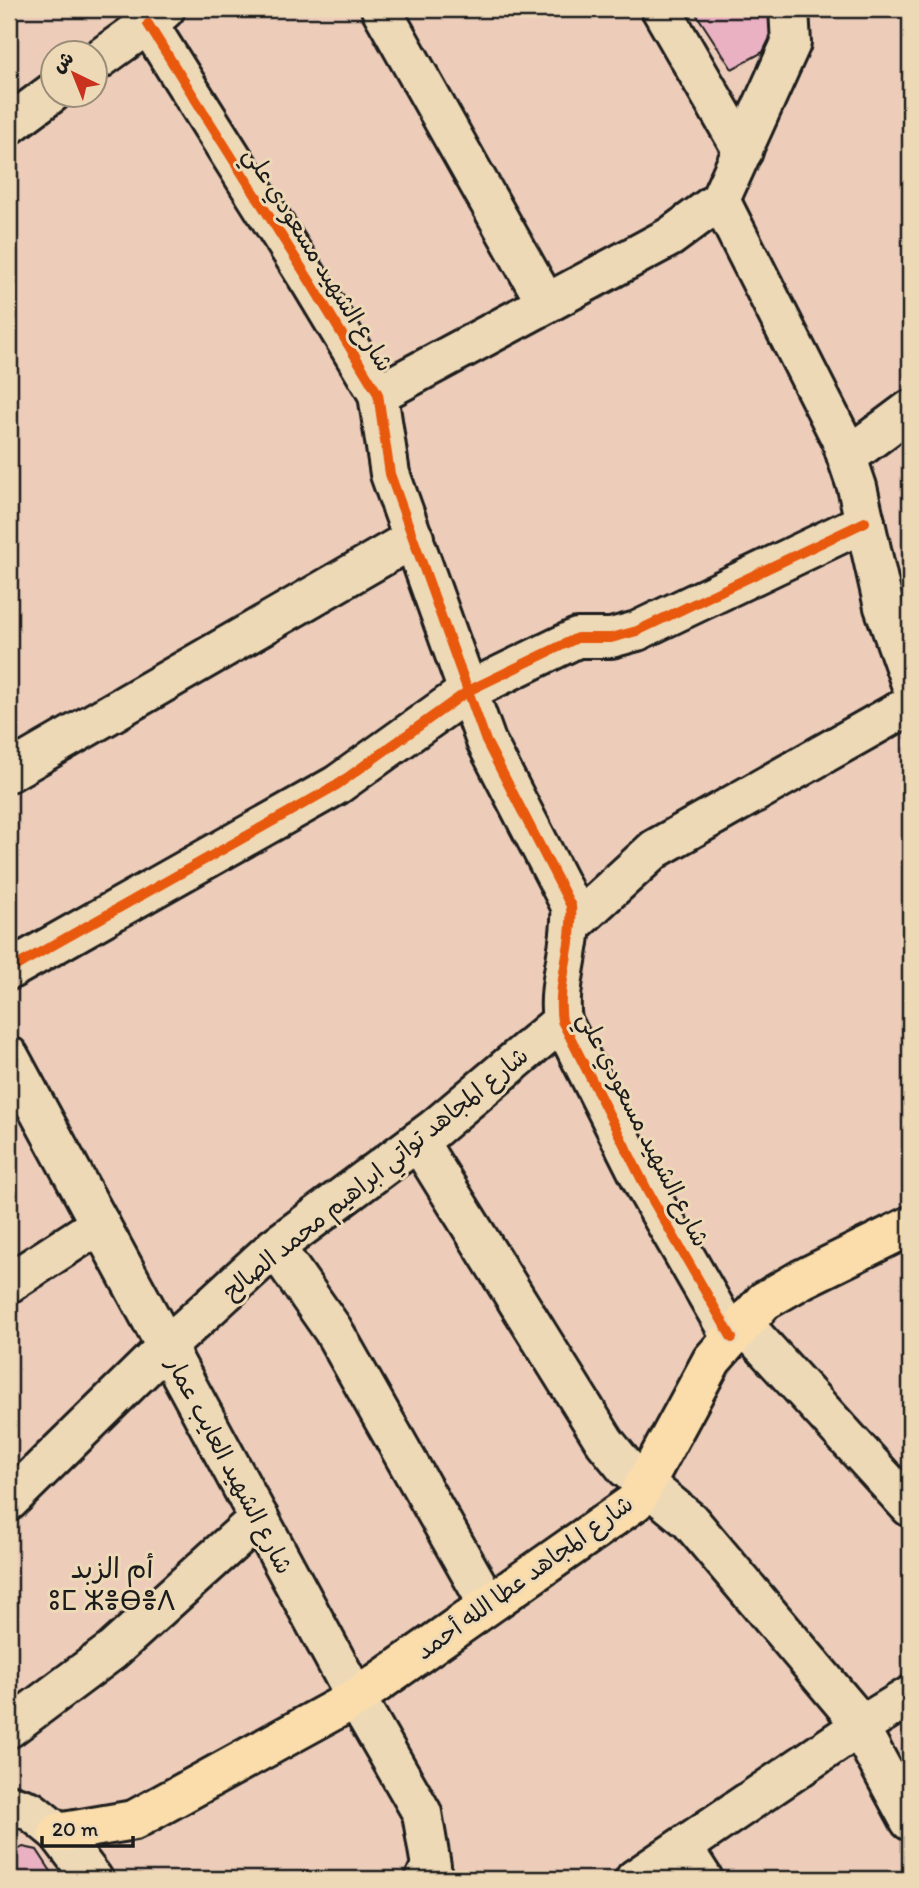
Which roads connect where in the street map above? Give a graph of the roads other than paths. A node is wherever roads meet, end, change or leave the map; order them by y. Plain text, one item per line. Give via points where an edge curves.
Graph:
1 (381, 9) edge
2 (661, 9) edge
3 (789, 9) edge
4 (157, 17) edge
5 (108, 53) edge
6 (38, 103) edge
7 (9, 125) edge
8 (743, 151) junction
9 (720, 200) junction
10 (546, 303) junction
11 (378, 394) junction
12 (910, 410) edge
13 (847, 457) junction
14 (865, 522) junction
15 (414, 538) junction
16 (910, 681) edge
17 (468, 691) junction
18 (910, 705) edge
19 (9, 772) edge
20 (573, 924) junction
21 (9, 970) edge
22 (562, 1021) junction
23 (9, 1056) edge
24 (22, 1112) edge
25 (418, 1141) junction
26 (100, 1224) junction
27 (910, 1226) edge
28 (275, 1247) junction
29 (9, 1283) edge
30 (738, 1331) junction
31 (166, 1347) junction
32 (645, 1483) junction
33 (9, 1501) edge
34 (910, 1507) edge
35 (259, 1518) junction
36 (488, 1604) junction
37 (910, 1696) edge
38 (356, 1698) junction
39 (859, 1727) junction
40 (9, 1728) edge
41 (27, 1807) edge
42 (910, 1821) edge
43 (683, 1848) junction
44 (93, 1879) edge
45 (425, 1879) edge
46 (635, 1879) edge
47 (703, 1879) edge

1 - 10 street
2 - 8 street
3 - 8 street via 791,43
4 - 5 street
4 - 11 street, شارع الشهيد مسعودي علي
6 - 7 street
8 - 9 street
9 - 10 street via 670,237
9 - 13 street
10 - 11 street
11 - 15 street, شارع الشهيد مسعودي علي via 390,474
12 - 13 street
13 - 14 street
14 - 16 street via 884,607
14 - 17 street via 637,631 611,638 577,638
15 - 17 street, شارع الشهيد مسعودي علي
15 - 19 street
17 - 20 street, شارع الشهيد مسعودي علي via 486,741 571,906
17 - 21 street via 337,785
18 - 20 street via 655,849
20 - 22 street, شارع الشهيد مسعودي علي via 561,995
22 - 25 street, شارع المجاهد تواتي ابراهيم محمد الصالح
22 - 30 street, شارع الشهيد مسعودي علي via 648,1192
23 - 24 street, شارع الشهيد العايب عمار
24 - 26 street, شارع الشهيد العايب عمار
25 - 28 street, شارع المجاهد تواتي ابراهيم محمد الصالح
25 - 32 street via 605,1442
26 - 29 street
26 - 31 street, شارع الشهيد العايب عمار
27 - 30 main road, شارع المجاهد عطا الله أحمد via 764,1301
28 - 31 street, شارع المجاهد تواتي ابراهيم محمد الصالح
28 - 36 street via 333,1330
30 - 32 main road, شارع المجاهد عطا الله أحمد via 712,1360
30 - 34 street, شارع الشهيد مسعودي علي
31 - 33 street, شارع المجاهد تواتي ابراهيم محمد الصالح
31 - 35 street, شارع الشهيد العايب عمار
32 - 36 main road, شارع المجاهد عطا الله أحمد via 635,1502
32 - 39 street via 690,1521
35 - 38 street, شارع الشهيد العايب عمار
35 - 40 street via 112,1651
36 - 38 main road, شارع المجاهد عطا الله أحمد
37 - 39 street
38 - 41 main road, شارع المجاهد عطا الله أحمد via 134,1821
38 - 45 street, شارع الشهيد العايب عمار via 422,1813 431,1866
39 - 42 street
39 - 43 street
41 - 44 street
43 - 46 street
43 - 47 street

